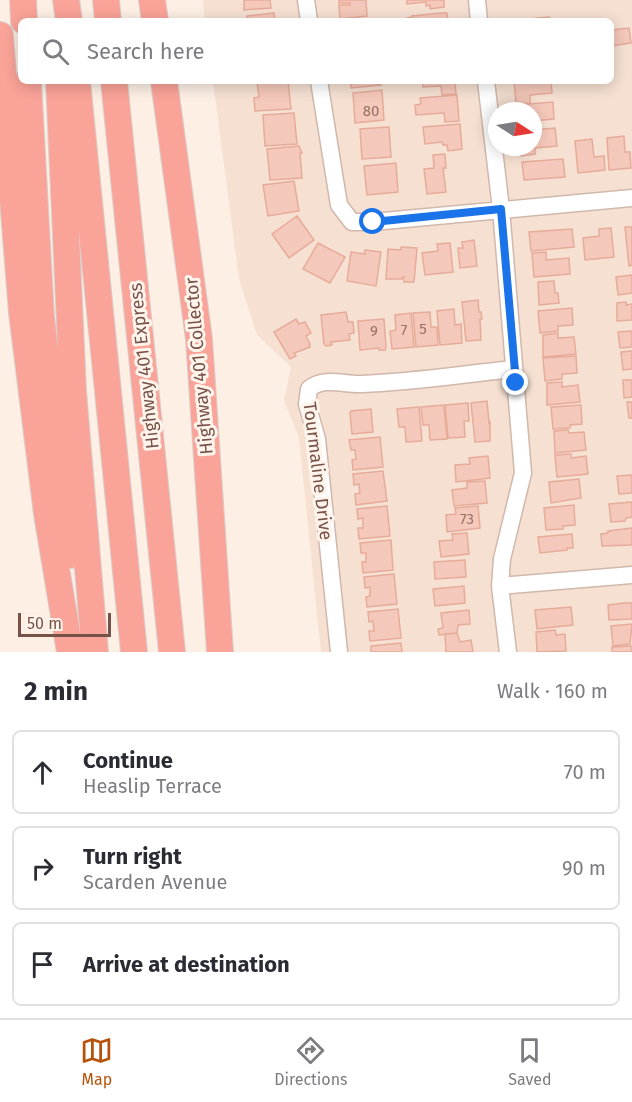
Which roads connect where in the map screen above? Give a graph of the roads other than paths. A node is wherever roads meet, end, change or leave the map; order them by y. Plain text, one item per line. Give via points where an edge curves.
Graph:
1 (23, 0) edge
2 (56, 0) edge
3 (66, 0) edge
4 (106, 0) edge
5 (152, 0) edge
6 (306, 0) edge
7 (477, 0) edge
8 (24, 18) edge
9 (57, 18) edge
10 (69, 18) edge
11 (108, 18) edge
12 (155, 18) edge
13 (309, 18) edge
14 (479, 18) edge
15 (0, 35) edge
16 (28, 84) edge
17 (59, 84) edge
18 (77, 84) edge
19 (114, 84) edge
20 (164, 84) edge
21 (319, 84) edge
22 (486, 84) edge
23 (632, 198) edge
24 (501, 209) junction
25 (514, 369) junction
26 (632, 575) edge
27 (500, 586) junction
28 (70, 652) edge
29 (82, 652) edge
30 (95, 652) edge
31 (134, 652) edge
32 (172, 652) edge
33 (220, 652) edge
34 (339, 652) edge
35 (508, 652) edge

1 - 8 highway
2 - 9 highway
3 - 10 highway
4 - 11 highway
5 - 12 highway
6 - 13 street
7 - 14 street
15 - 28 highway via 22,313 47,514
16 - 29 highway via 40,317
17 - 30 highway via 73,392
18 - 31 highway
19 - 32 highway, Highway 401 Express
20 - 33 highway, Highway 401 Collector via 199,339
21 - 24 street via 339,205 352,222
22 - 24 street
23 - 24 street
24 - 25 street
25 - 27 street via 523,473 502,560
25 - 34 street, Tourmaline Drive via 362,384 332,381 309,389
26 - 27 street
27 - 35 street

